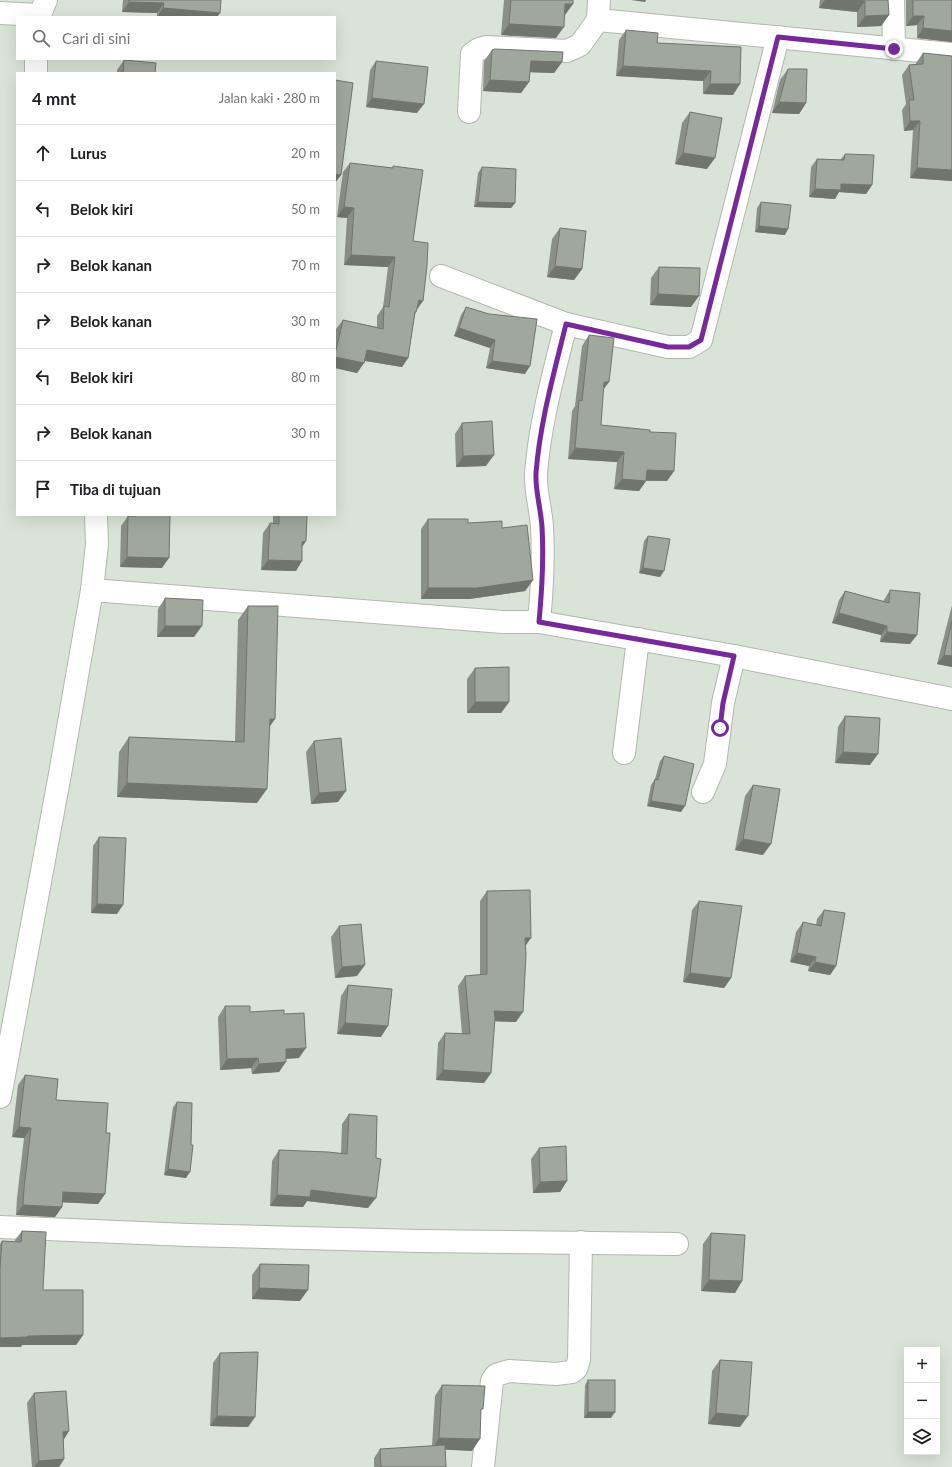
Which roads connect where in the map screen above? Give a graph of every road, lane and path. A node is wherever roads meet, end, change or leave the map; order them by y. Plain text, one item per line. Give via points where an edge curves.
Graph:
1 (893, 0) edge
2 (598, 10) edge
3 (41, 11) edge
4 (0, 13) edge
5 (778, 37) junction
6 (894, 49) junction
7 (952, 54) edge
8 (36, 60) edge
9 (36, 72) edge
10 (469, 112) dead end
11 (441, 276) dead end
12 (566, 324) junction
13 (96, 516) edge
14 (92, 590) junction
15 (539, 622) junction
16 (638, 639) junction
17 (734, 656) junction
18 (952, 698) edge
19 (624, 753) dead end
20 (703, 792) dead end
21 (0, 1098) edge
22 (0, 1227) edge
23 (581, 1242) junction
24 (677, 1244) dead end
25 (483, 1467) edge

1 - 6 street
2 - 5 street
2 - 10 street via 580,46 568,51 486,47 472,54
3 - 4 street
5 - 6 street
5 - 12 street via 701,340 689,347 668,347
6 - 7 street
8 - 9 street
11 - 12 street
12 - 15 street via 540,433 536,474 542,528
13 - 14 street via 97,544
14 - 15 street via 503,622
14 - 21 street
15 - 16 street
16 - 17 street
16 - 19 street
17 - 18 street
17 - 20 street via 723,703 715,764
22 - 23 street via 418,1241
23 - 24 street
23 - 25 street via 579,1360 576,1369 556,1374 509,1372 496,1375 492,1381

